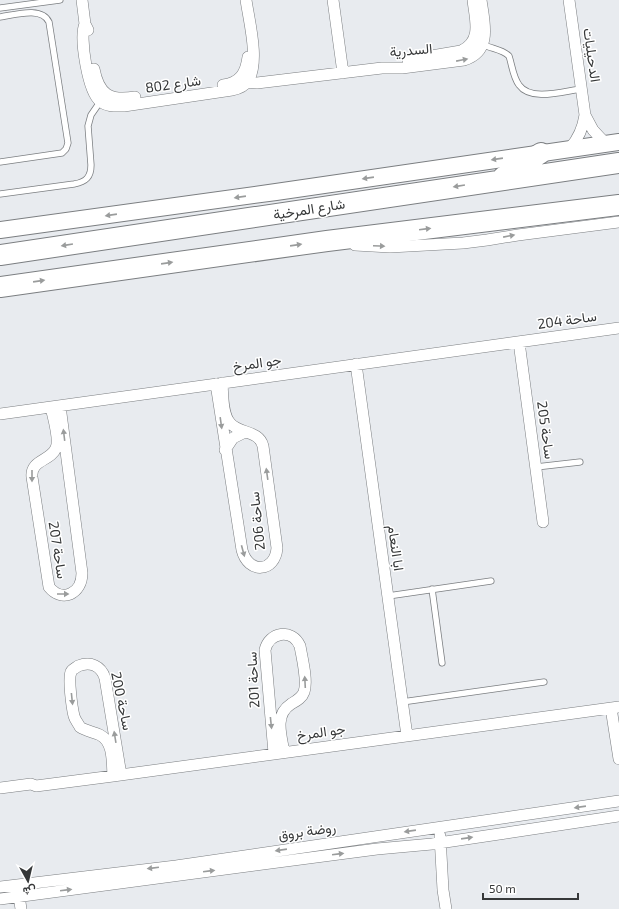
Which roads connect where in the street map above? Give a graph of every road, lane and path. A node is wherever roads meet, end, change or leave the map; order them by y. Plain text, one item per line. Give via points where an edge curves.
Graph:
1 (60, 0) edge
2 (82, 0) edge
3 (241, 0) edge
4 (246, 0) edge
5 (333, 0) edge
6 (473, 0) edge
7 (481, 0) edge
8 (569, 0) edge
9 (0, 8) edge
10 (0, 17) edge
11 (85, 24) junction
12 (482, 44) junction
13 (382, 68) junction
14 (343, 72) junction
15 (247, 82) junction
16 (581, 88) junction
17 (100, 102) junction
18 (584, 115) junction
19 (612, 143) edge
20 (570, 148) junction
21 (541, 153) junction
22 (0, 162) edge
23 (619, 163) edge
24 (498, 180) junction
25 (0, 194) edge
26 (619, 205) edge
27 (619, 222) edge
28 (0, 230) edge
29 (327, 241) junction
30 (0, 255) edge
31 (0, 287) edge
32 (619, 328) edge
33 (518, 342) junction
34 (356, 364) junction
35 (219, 384) junction
36 (56, 407) junction
37 (0, 414) edge
38 (245, 432) junction
39 (225, 450) junction
40 (46, 458) junction
41 (580, 462) dead end
42 (536, 467) junction
43 (68, 468) junction
44 (543, 522) dead end
45 (491, 581) dead end
46 (432, 589) junction
47 (388, 596) junction
48 (442, 663) dead end
49 (544, 682) dead end
50 (269, 693) junction
51 (402, 702) junction
52 (290, 704) junction
53 (615, 707) edge
54 (112, 717) junction
55 (94, 732) junction
56 (407, 736) junction
57 (279, 753) junction
58 (619, 759) edge
59 (117, 776) junction
60 (36, 786) junction
61 (0, 788) edge
62 (0, 795) edge
63 (619, 801) edge
64 (619, 816) edge
65 (434, 828) junction
66 (436, 843) junction
67 (0, 887) edge
68 (18, 891) junction
69 (0, 899) edge
70 (21, 909) edge
71 (446, 909) edge

1 - 9 lane
2 - 11 street, شارع 802
3 - 11 street, شارع 802 via 248,58 242,75 230,84 124,99 109,96 97,82 89,32
4 - 15 street via 254,58
5 - 14 street
6 - 13 street, السدرية via 476,31 468,48 395,62
7 - 12 street via 485,31
8 - 16 street, الدحيليات
10 - 22 lane via 34,13 47,17 68,143 66,149 57,155
11 - 17 street, شارع 802 via 82,33 88,75 94,95
13 -> 12 street, السدرية via 464,60 475,55
12 - 16 lane via 503,51 509,56 516,80 529,93 548,94
13 - 14 street
14 - 15 street via 257,83
15 - 17 street, شارع 802 via 232,90 124,106
16 - 18 street, الدحيليات
17 - 25 lane via 91,115 88,126 91,171 86,180 74,184
18 - 19 street, الدحيليات via 593,130
18 - 20 street, الدحيليات via 581,133
19 - 20 main road, شارع المرخية
20 - 21 main road, شارع المرخية
21 - 24 highway
21 -> 28 main road, شارع المرخية
23 - 24 highway, شارع المرخية
24 -> 30 highway, شارع المرخية
29 -> 26 highway
29 -> 27 street via 390,247 463,243
31 -> 29 highway
32 - 33 street, ساحة 204
33 - 34 street, جو المرخ
33 - 42 street, ساحة 205
34 - 35 street, جو المرخ
34 - 47 street, ابا النعام
35 - 36 street, جو المرخ
35 - 38 street, ساحة 206 via 227,419 234,427
35 -> 39 street, ساحة 206
36 - 37 street, جو المرخ
36 - 40 street, ساحة 207 via 57,444
43 -> 36 street, ساحة 207
38 - 39 street via 233,438
39 -> 38 street, ساحة 206 via 243,556 255,567 268,565 274,560 277,548 263,446 258,437
40 - 43 street via 58,460
40 -> 43 street, ساحة 207 via 31,472 47,580 53,592 59,594 76,591 82,581
41 - 42 lane
42 - 44 street, ساحة 205
45 - 46 lane
46 - 47 lane
46 - 48 lane
47 - 51 street, ابا النعام
49 - 51 lane
50 - 52 street via 278,701
52 -> 50 street, ساحة 201 via 302,696 306,685 300,646 289,635 272,637 266,644
50 -> 57 street, ساحة 201
51 - 56 street, ابا النعام
52 - 57 street, ساحة 201 via 280,719
53 - 56 street, جو المرخ
53 - 58 street, جو المرخ
54 - 55 street
54 -> 55 street, ساحة 200 via 103,671 98,666 90,664 82,664 75,668 70,678 74,715 80,727
59 -> 54 street, ساحة 200
55 - 59 street, ساحة 200 via 104,737 109,745
56 - 57 street, جو المرخ
57 - 59 street, جو المرخ
59 - 60 street, جو المرخ
60 - 61 street, جو المرخ via 31,784
60 - 62 street, جو المرخ
63 -> 65 street, روضة بروق
66 -> 64 street, روضة بروق
65 - 66 street
65 -> 68 street, روضة بروق
68 -> 66 street, روضة بروق
66 - 71 street via 438,878
67 - 68 street, روضة بروق
68 - 69 street, روضة بروق
68 - 70 street

